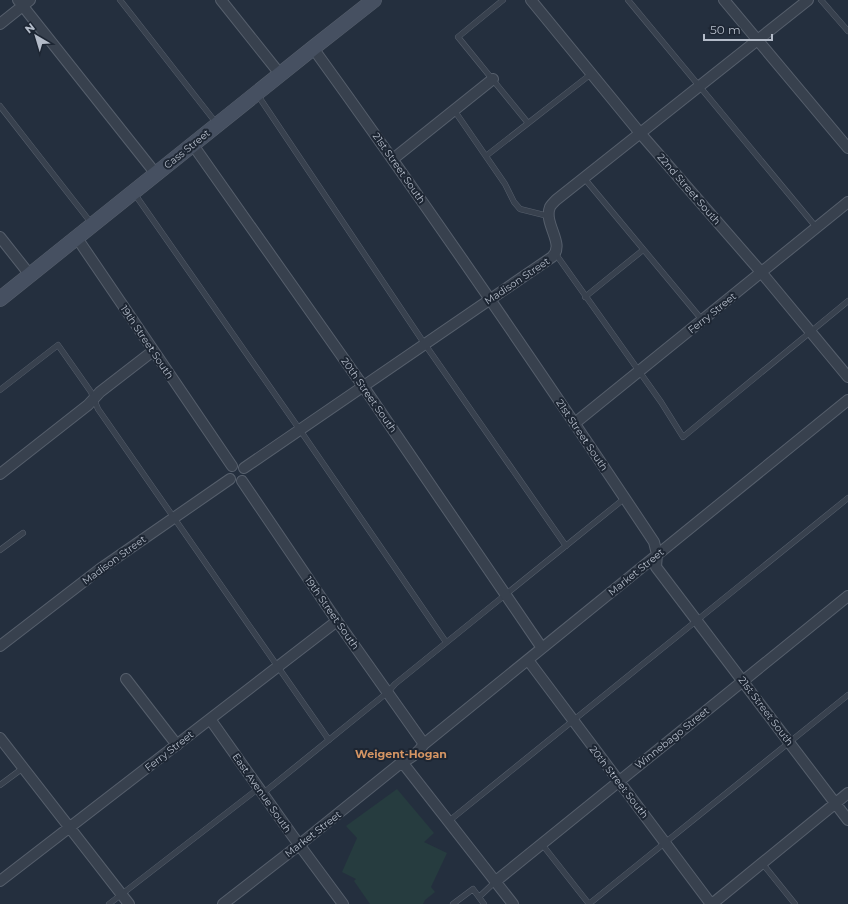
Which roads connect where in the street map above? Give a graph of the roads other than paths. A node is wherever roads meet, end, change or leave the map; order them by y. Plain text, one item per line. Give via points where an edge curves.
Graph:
1 (120, 0) edge
2 (221, 0) edge
3 (374, 0) edge
4 (503, 0) edge
5 (531, 0) edge
6 (628, 0) edge
7 (724, 0) edge
8 (808, 0) edge
9 (821, 0) edge
10 (23, 2) edge
11 (0, 24) edge
12 (848, 31) edge
13 (757, 40) junction
14 (313, 48) junction
15 (280, 74) junction
16 (591, 74) junction
17 (493, 79) junction
18 (700, 85) junction
19 (256, 94) junction
20 (0, 106) edge
21 (454, 110) junction
22 (528, 123) junction
23 (218, 125) junction
24 (640, 133) junction
25 (193, 145) junction
26 (848, 148) edge
27 (486, 156) junction
28 (393, 159) junction
29 (156, 174) junction
30 (584, 178) junction
31 (134, 192) junction
32 (848, 202) edge
33 (548, 216) junction
34 (93, 225) junction
35 (816, 228) junction
36 (0, 237) edge
37 (77, 238) junction
38 (643, 250) junction
39 (555, 253) junction
40 (761, 272) junction
41 (30, 275) junction
42 (585, 297) junction
43 (0, 299) edge
44 (489, 299) junction
45 (848, 301) edge
46 (703, 321) junction
47 (811, 331) junction
48 (424, 343) junction
49 (153, 351) junction
50 (639, 372) junction
51 (848, 377) edge
52 (363, 386) junction
53 (0, 390) edge
54 (94, 398) junction
55 (848, 400) edge
56 (574, 423) junction
57 (300, 430) junction
58 (232, 466) junction
59 (244, 468) junction
60 (0, 474) edge
61 (230, 479) junction
62 (242, 481) junction
63 (625, 498) junction
64 (848, 498) edge
65 (174, 517) junction
66 (23, 533) dead end
67 (566, 546) junction
68 (0, 550) edge
69 (657, 554) junction
70 (505, 594) junction
71 (848, 596) edge
72 (337, 621) junction
73 (697, 621) junction
74 (446, 642) junction
75 (0, 646) edge
76 (542, 648) junction
77 (528, 660) junction
78 (278, 666) junction
79 (126, 679) dead end
80 (742, 681) junction
81 (388, 692) junction
82 (848, 695) edge
83 (210, 719) junction
84 (572, 722) junction
85 (0, 738) edge
86 (329, 740) junction
87 (789, 742) junction
88 (424, 744) junction
89 (177, 745) junction
90 (402, 762) junction
91 (23, 768) junction
92 (619, 780) junction
93 (0, 785) edge
94 (261, 791) junction
95 (848, 793) edge
96 (835, 803) junction
97 (848, 820) edge
98 (449, 821) junction
99 (70, 827) junction
100 (666, 842) junction
101 (541, 843) junction
102 (299, 845) junction
103 (762, 863) junction
104 (0, 881) edge
105 (496, 881) junction
106 (122, 894) junction
107 (479, 897) junction
108 (109, 904) edge
109 (129, 904) edge
110 (223, 904) edge
111 (343, 904) edge
112 (453, 904) edge
113 (484, 904) edge
114 (513, 904) edge
115 (589, 904) edge
116 (711, 904) edge
117 (795, 904) edge

1 - 23 lane
2 - 15 street
3 - 14 street, Cass Street
4 - 17 lane via 458,37
5 - 16 street, 22nd Street South
6 - 18 lane
7 - 13 street
8 - 13 street
9 - 12 lane
10 - 11 street
10 - 29 street
13 - 18 street
13 - 26 street
14 - 15 street, Cass Street
14 - 28 street, 21st Street South
15 - 19 street, Cass Street
16 - 22 lane
16 - 24 street, 22nd Street South
17 - 21 street
17 - 22 lane
18 - 24 street
18 - 35 lane
19 - 23 street, Cass Street
19 - 48 lane
20 - 34 lane
21 - 27 lane
21 - 28 street
22 - 27 lane
23 - 25 street, Cass Street
24 - 30 street
24 - 40 street, 22nd Street South
25 - 29 street, Cass Street
25 - 52 street, 20th Street South
27 - 33 lane via 520,209
28 - 44 street, 21st Street South
29 - 31 street, Cass Street
30 - 33 street via 556,200
30 - 38 lane
31 - 34 street, Cass Street
31 - 57 lane
32 - 35 street, Ferry Street
33 - 39 street, Madison Street via 557,246
34 - 37 street, Cass Street
35 - 40 street, Ferry Street
36 - 41 street
37 - 41 street, Cass Street
37 - 49 street, 19th Street South
38 - 42 lane
38 - 46 lane
39 - 42 lane
39 - 44 street, Madison Street
40 - 46 street, Ferry Street
40 - 47 street, 22nd Street South
41 - 43 street, Cass Street
42 - 50 lane
44 - 48 street, Madison Street
44 - 56 street, 21st Street South
45 - 47 lane
46 - 50 street, Ferry Street
47 - 50 lane via 683,437
47 - 51 street, 22nd Street South
48 - 52 street, Madison Street
48 - 67 lane
49 - 54 street
49 - 58 street, 19th Street South
50 - 56 street, Ferry Street
52 - 57 street, Madison Street
52 - 70 street, 20th Street South
53 - 54 lane via 58,345
54 - 60 street via 88,406
54 - 65 lane via 98,409
55 - 69 street, Market Street
56 - 63 street, 21st Street South
57 - 59 street, Madison Street
57 - 74 lane
58 - 59 street via 237,464
58 - 61 street via 228,470
59 - 62 street via 246,476
61 - 62 street via 234,482
61 - 65 street, Madison Street
62 - 72 street, 19th Street South
63 - 67 lane
63 - 69 street, 21st Street South via 654,542
64 - 73 lane
65 - 75 street, Madison Street via 100,569
65 - 78 lane
66 - 68 lane
67 - 70 lane
69 - 73 street, 21st Street South via 656,567
69 - 76 street, Market Street
70 - 74 lane
70 - 76 street, 20th Street South
71 - 80 street, Winnebago Street
72 - 78 street, Ferry Street
72 - 81 street, 19th Street South
73 - 80 street, 21st Street South
73 - 84 lane
74 - 81 lane
76 - 77 street, Market Street
77 - 84 street, 20th Street South
77 - 88 street, Market Street
78 - 83 street, Ferry Street
78 - 86 lane
79 - 89 street
80 - 87 street, 21st Street South
80 - 92 street, Winnebago Street
81 - 86 lane
81 - 88 street, 19th Street South
82 - 87 lane
83 - 89 street, Ferry Street
83 - 94 street, East Avenue South
84 - 92 street, 20th Street South
84 - 98 lane
85 - 91 street
86 - 94 lane via 267,790
87 - 96 street, 21st Street South
87 - 100 lane
88 - 90 street, Market Street via 416,746
89 - 99 street, Ferry Street
90 - 98 street
90 - 102 street, Market Street
91 - 93 lane
91 - 99 street
92 - 100 street, 20th Street South
92 - 101 street, Winnebago Street
94 - 102 street, East Avenue South
94 - 106 lane via 255,791
95 - 96 street
96 - 97 street, 21st Street South
96 - 103 street
98 - 105 street
99 - 104 street, Ferry Street
99 - 106 street
100 - 115 lane
100 - 116 street, 20th Street South
101 - 105 street, Winnebago Street
101 - 115 lane
102 - 110 street, Market Street
102 - 111 street, East Avenue South
103 - 116 street
103 - 117 lane
105 - 107 lane
105 - 114 street
106 - 108 lane
106 - 109 street
107 - 112 lane via 473,889
107 - 113 lane

